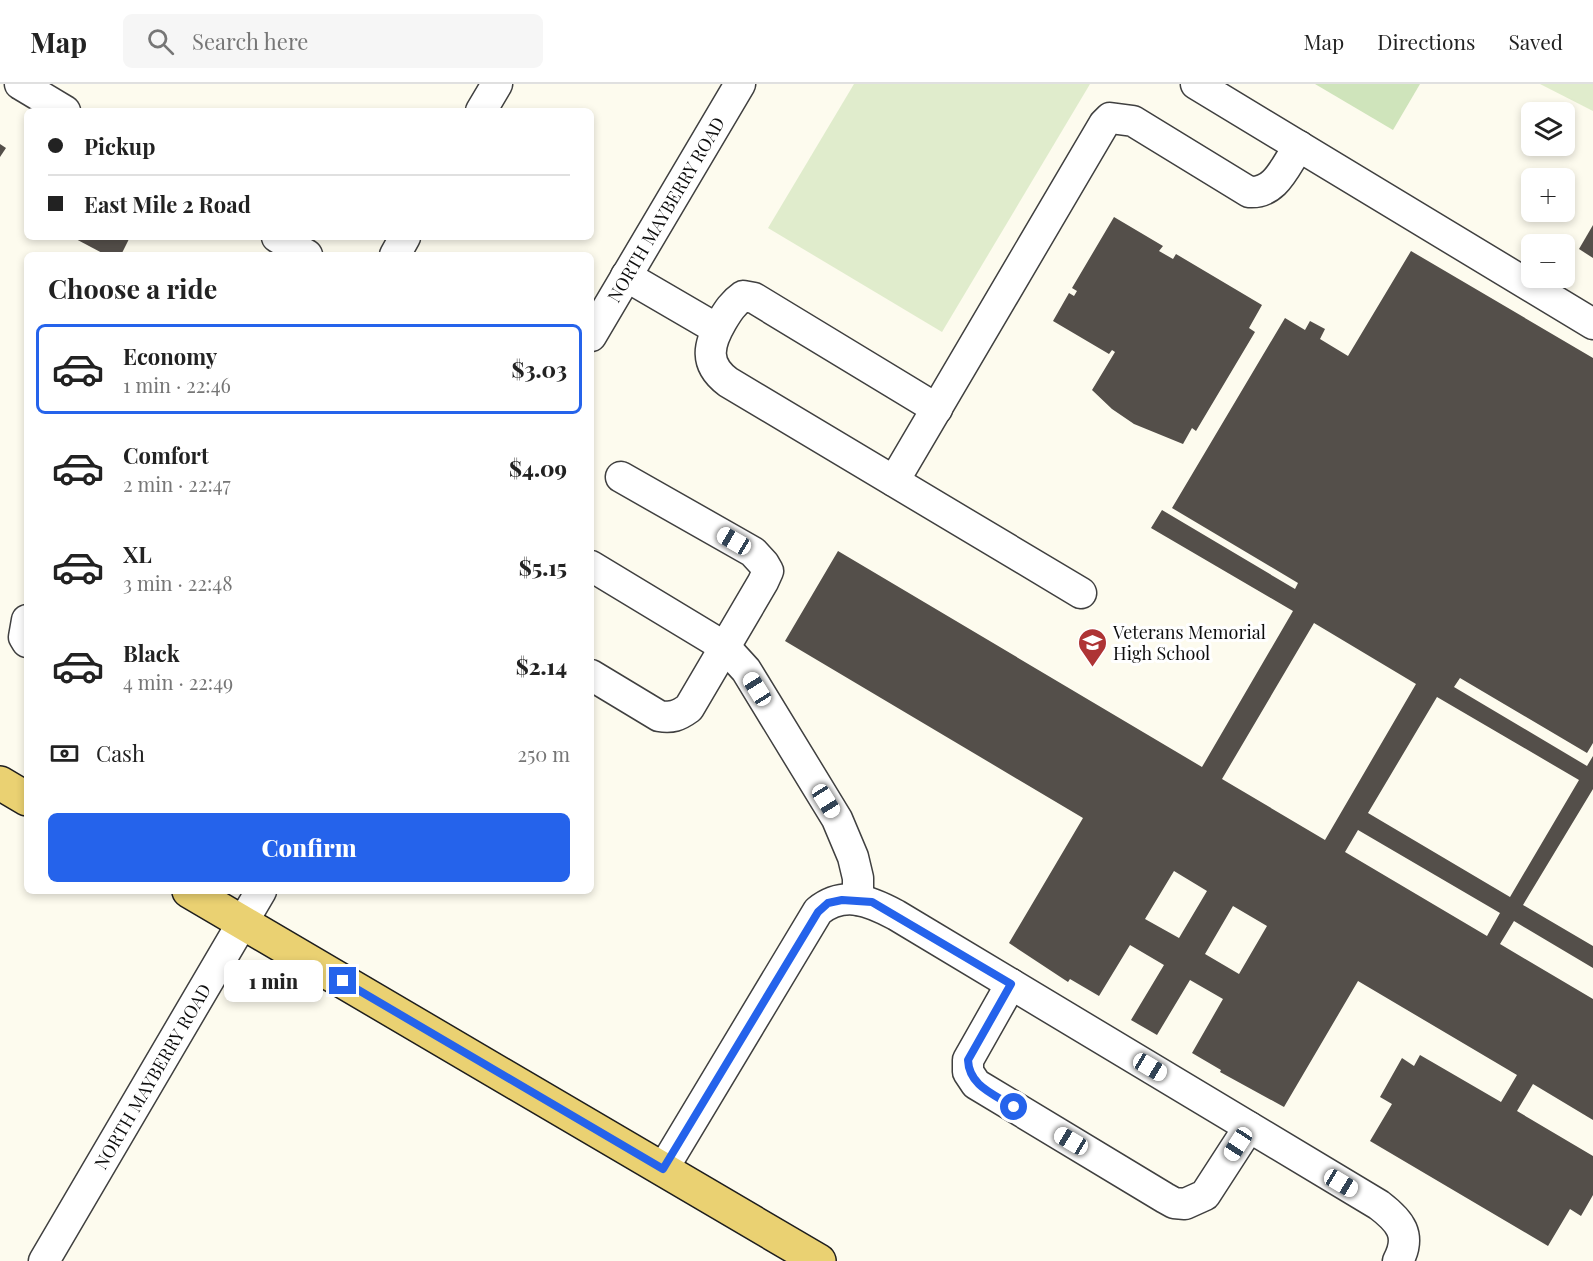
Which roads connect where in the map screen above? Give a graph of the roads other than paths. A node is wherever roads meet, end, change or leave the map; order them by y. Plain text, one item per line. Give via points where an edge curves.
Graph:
1 (20, 84) edge
2 (497, 84) edge
3 (740, 84) edge
4 (1196, 84) edge
5 (60, 108) edge
6 (483, 108) edge
7 (1299, 146) junction
8 (281, 240) edge
9 (302, 252) edge
10 (626, 276) junction
11 (1593, 324) edge
12 (717, 329) junction
13 (594, 331) edge
14 (938, 409) junction
15 (621, 477) dead end
16 (894, 481) junction
17 (594, 568) edge
18 (1081, 593) dead end
19 (725, 647) junction
20 (594, 677) edge
21 (0, 783) edge
22 (24, 797) edge
23 (194, 894) edge
24 (259, 894) edge
25 (858, 900) junction
26 (243, 922) junction
27 (1011, 984) junction
28 (1249, 1127) junction
29 (663, 1169) junction
30 (1410, 1258) edge
31 (44, 1261) edge
32 (819, 1261) edge

1 - 5 street
2 - 6 street
3 - 10 street, NORTH MAYBERRY ROAD
4 - 7 street
7 - 11 street
7 - 14 street via 1271,188 1249,192 1133,121 1110,118
8 - 9 street
10 - 12 street
10 - 13 street, NORTH MAYBERRY ROAD
12 - 14 street via 734,302 743,296 754,298
12 - 16 street via 711,357 718,374
14 - 16 street
15 - 19 street via 753,552 764,564 768,571 764,582
16 - 18 street
17 - 19 street
19 - 20 street via 689,708 678,716 659,716
19 - 25 street via 746,670 837,819 853,857
21 - 22 main road
23 - 26 main road
24 - 26 street, NORTH MAYBERRY ROAD
25 - 27 street via 872,902 896,915
25 - 29 street via 828,903 818,912
26 - 29 main road
26 - 31 street, NORTH MAYBERRY ROAD
27 - 28 street
27 - 28 street via 968,1060 968,1072 976,1084 1165,1198 1185,1204 1205,1195
28 - 30 street via 1390,1214 1401,1227
29 - 32 main road

